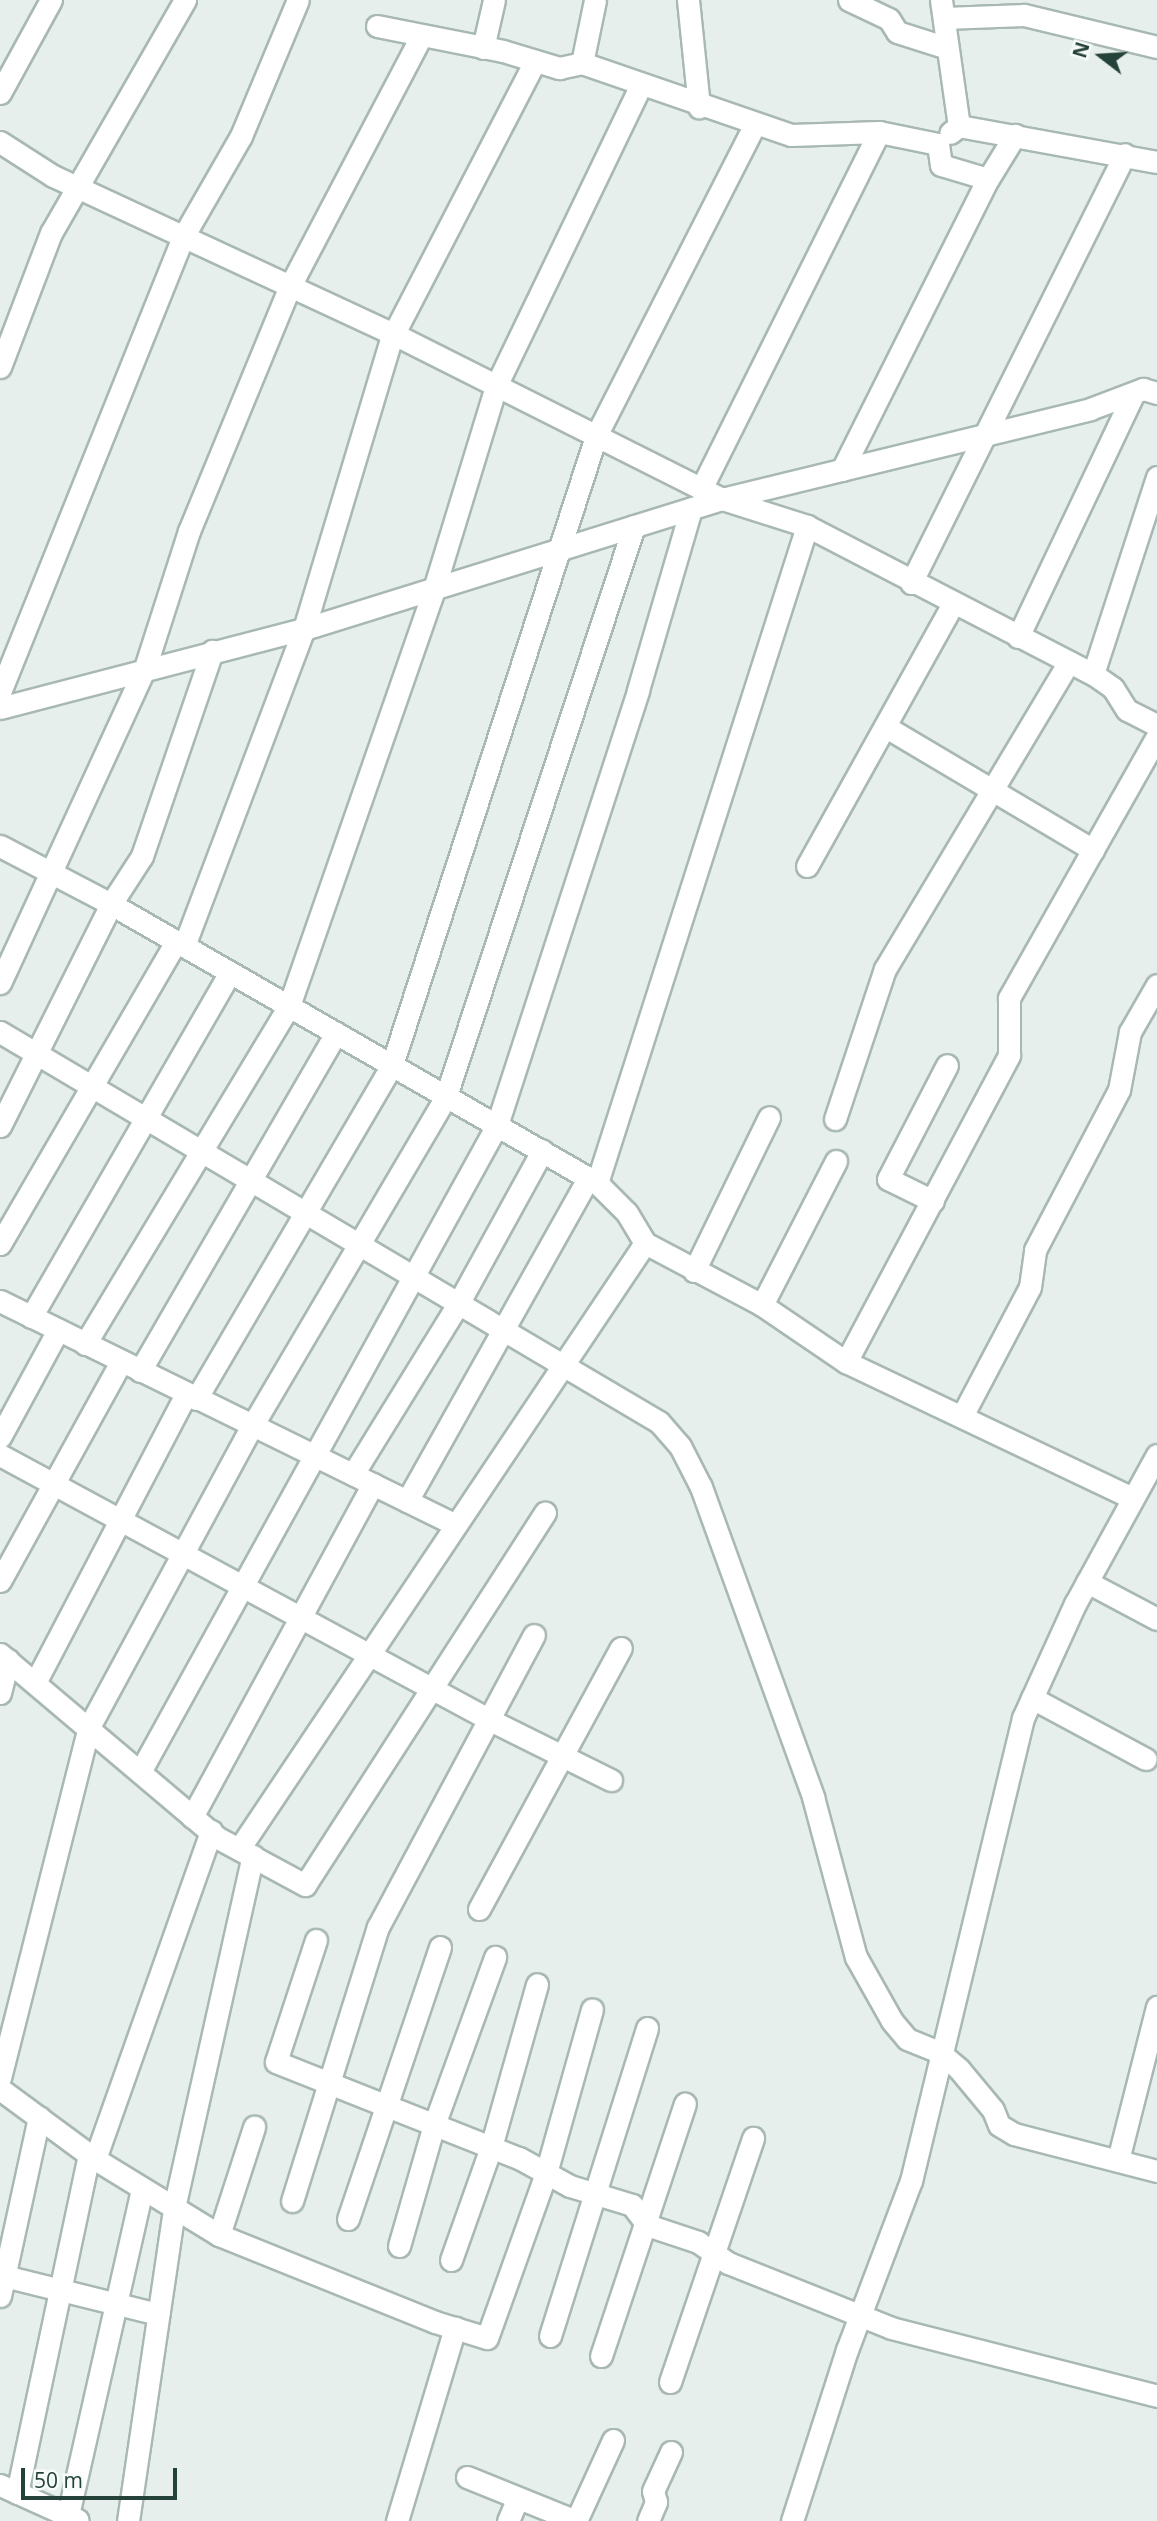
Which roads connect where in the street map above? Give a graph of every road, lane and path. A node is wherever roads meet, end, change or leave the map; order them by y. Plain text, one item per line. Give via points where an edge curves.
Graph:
1 (51, 0) edge
2 (185, 0) edge
3 (298, 0) edge
4 (494, 0) edge
5 (595, 0) edge
6 (688, 0) edge
7 (849, 0) edge
8 (1023, 7) edge
9 (942, 9) edge
10 (377, 26) dead end
11 (421, 38) junction
12 (1157, 47) edge
13 (483, 48) junction
14 (947, 48) junction
15 (535, 61) junction
16 (582, 63) junction
17 (641, 85) junction
18 (0, 93) edge
19 (699, 107) junction
20 (755, 124) junction
21 (959, 126) junction
22 (879, 132) junction
23 (1016, 135) junction
24 (0, 142) edge
25 (938, 144) junction
26 (1125, 153) junction
27 (1157, 162) edge
28 (988, 179) junction
29 (80, 189) junction
30 (183, 237) junction
31 (290, 286) junction
32 (394, 334) junction
33 (0, 367) edge
34 (496, 386) junction
35 (1134, 393) junction
36 (1157, 393) edge
37 (597, 436) junction
38 (982, 436) junction
39 (842, 470) junction
40 (1157, 477) edge
41 (701, 488) junction
42 (722, 499) junction
43 (691, 509) junction
44 (635, 526) junction
45 (807, 526) junction
46 (563, 548) junction
47 (911, 583) junction
48 (434, 589) junction
49 (953, 604) junction
50 (304, 629) junction
51 (1018, 636) junction
52 (212, 651) junction
53 (1069, 662) junction
54 (145, 668) junction
55 (1093, 674) junction
56 (0, 692) edge
57 (0, 708) edge
58 (1157, 725) edge
59 (886, 727) junction
60 (1157, 736) edge
61 (993, 791) junction
62 (0, 846) edge
63 (1093, 850) junction
64 (807, 866) dead end
65 (54, 873) junction
66 (111, 904) junction
67 (180, 944) junction
68 (230, 972) junction
69 (0, 983) edge
70 (1157, 985) edge
71 (289, 1006) junction
72 (0, 1032) edge
73 (336, 1033) junction
74 (38, 1055) junction
75 (393, 1065) junction
76 (947, 1065) dead end
77 (90, 1086) junction
78 (446, 1096) junction
79 (769, 1116) dead end
80 (145, 1118) junction
81 (835, 1119) dead end
82 (497, 1125) junction
83 (0, 1126) edge
84 (542, 1152) junction
85 (203, 1153) junction
86 (836, 1161) dead end
87 (592, 1180) junction
88 (253, 1182) junction
89 (933, 1201) junction
90 (307, 1214) junction
91 (356, 1243) junction
92 (645, 1243) junction
93 (0, 1244) edge
94 (694, 1271) junction
95 (412, 1277) junction
96 (0, 1301) edge
97 (458, 1304) junction
98 (762, 1305) junction
99 (31, 1317) junction
100 (58, 1331) junction
101 (503, 1331) junction
102 (85, 1344) junction
103 (121, 1362) junction
104 (846, 1362) junction
105 (561, 1365) junction
106 (140, 1371) junction
107 (191, 1396) junction
108 (962, 1416) junction
109 (252, 1426) junction
110 (0, 1437) edge
111 (0, 1455) edge
112 (1157, 1455) edge
113 (314, 1456) junction
114 (353, 1474) junction
115 (55, 1484) junction
116 (373, 1484) junction
117 (1132, 1498) junction
118 (407, 1501) junction
119 (545, 1513) dead end
120 (121, 1519) junction
121 (454, 1524) junction
122 (182, 1552) junction
123 (0, 1581) edge
124 (1087, 1582) junction
125 (241, 1583) junction
126 (302, 1616) junction
127 (1157, 1619) edge
128 (534, 1635) dead end
129 (621, 1648) dead end
130 (368, 1652) junction
131 (4, 1657) edge
132 (36, 1681) junction
133 (433, 1688) junction
134 (0, 1693) edge
135 (1032, 1698) junction
136 (492, 1721) junction
137 (89, 1727) junction
138 (565, 1757) junction
139 (1146, 1759) dead end
140 (140, 1772) junction
141 (611, 1780) dead end
142 (192, 1817) junction
143 (211, 1832) junction
144 (246, 1853) junction
145 (479, 1909) dead end
146 (316, 1940) dead end
147 (440, 1947) dead end
148 (495, 1958) dead end
149 (537, 1984) dead end
150 (1157, 2007) edge
151 (592, 2009) dead end
152 (647, 2028) dead end
153 (939, 2052) junction
154 (0, 2078) edge
155 (330, 2083) junction
156 (0, 2089) edge
157 (685, 2104) dead end
158 (386, 2106) junction
159 (39, 2117) junction
160 (434, 2125) junction
161 (254, 2127) dead end
162 (753, 2138) dead end
163 (491, 2147) junction
164 (92, 2157) junction
165 (1118, 2160) junction
166 (1157, 2171) edge
167 (546, 2173) junction
168 (142, 2188) junction
169 (596, 2194) junction
170 (292, 2201) dead end
171 (174, 2208) junction
172 (348, 2219) dead end
173 (648, 2225) junction
174 (219, 2235) junction
175 (398, 2246) dead end
176 (713, 2253) junction
177 (451, 2260) dead end
178 (1, 2282) edge
179 (60, 2291) junction
180 (116, 2305) junction
181 (863, 2314) junction
182 (158, 2315) junction
183 (455, 2328) junction
184 (550, 2336) dead end
185 (601, 2356) dead end
186 (670, 2382) dead end
187 (1157, 2396) edge
188 (613, 2440) dead end
189 (671, 2452) dead end
190 (467, 2477) dead end
191 (9, 2489) edge
192 (518, 2498) junction
193 (74, 2518) edge
194 (128, 2521) edge
195 (397, 2521) edge
196 (508, 2521) edge
197 (576, 2521) edge
198 (648, 2521) edge
199 (792, 2521) edge

1 - 18 street
2 - 29 street
3 - 30 street via 241,136
4 - 13 street
5 - 16 street
6 - 19 street
7 - 14 street via 890,19 897,32
8 - 9 street
8 - 12 street
9 - 14 street
10 - 11 street
11 - 13 street
11 - 31 street
13 - 15 street
14 - 21 street
15 - 16 street via 559,68
15 - 32 street
16 - 17 street
17 - 19 street
17 - 34 street
19 - 20 street
20 - 22 street via 791,135
20 - 37 street
21 - 23 street
21 - 25 street
22 - 25 street
22 - 41 street
23 - 26 street
23 - 28 street
24 - 29 street
25 - 28 street via 942,165
26 - 27 street
26 - 38 street
28 - 39 street
29 - 30 street
29 - 33 street via 51,233
30 - 31 street
30 - 56 street
31 - 32 street
31 - 54 street via 189,531
32 - 34 street
32 - 50 street
34 - 37 street
34 - 48 street
35 - 36 street via 1143,389
35 - 38 street
35 - 51 street
37 - 41 street
37 - 46 street
38 - 39 street
38 - 47 street
39 - 42 street
40 - 55 street
41 - 42 street
42 - 43 street
42 - 45 street
43 - 44 street
43 - 82 street via 638,690
44 - 46 street
44 - 78 street
45 - 47 street
45 - 87 street
46 - 48 street
46 - 75 street
47 - 49 street
48 - 50 street
48 - 71 street
49 - 51 street
49 - 59 street
50 - 52 street
50 - 67 street
51 - 53 street
52 - 54 street
52 - 66 street via 142,856
53 - 55 street
53 - 61 street
54 - 57 street
54 - 65 street
55 - 58 street via 1113,688 1127,710
59 - 61 street
59 - 64 street
60 - 63 street
61 - 63 street
61 - 81 street via 885,968
62 - 65 street
63 - 89 street via 1009,998 1009,1055
65 - 66 street
65 - 69 street
66 - 67 street
66 - 74 street
67 - 68 street
67 - 77 street
68 - 71 street
68 - 80 street
70 - 108 street via 1130,1032 1119,1090 1035,1250 1030,1287
71 - 73 street
71 - 85 street
72 - 74 street
73 - 75 street
73 - 88 street
74 - 77 street
74 - 83 street
75 - 78 street
75 - 90 street
76 - 89 street via 888,1179
77 - 80 street
77 - 93 street
78 - 82 street
78 - 91 street
79 - 94 street
80 - 85 street
80 - 99 street
82 - 84 street
82 - 95 street
84 - 87 street
84 - 97 street
85 - 88 street
85 - 102 street
86 - 98 street
87 - 92 street via 627,1213
87 - 101 street
88 - 90 street
88 - 106 street
89 - 104 street
90 - 91 street
90 - 107 street
91 - 95 street
91 - 109 street
92 - 94 street
92 - 105 street
94 - 98 street
95 - 97 street
95 - 113 street
96 - 99 street
97 - 101 street
97 - 114 street
98 - 104 street
99 - 100 street
100 - 102 street
100 - 110 street
101 - 105 street
101 - 118 street
102 - 103 street
103 - 106 street
103 - 115 street
104 - 108 street
105 - 121 street
105 - 153 street via 659,1422 680,1446 701,1487 813,1797 856,1957 908,2039
106 - 107 street
107 - 109 street
107 - 120 street
108 - 117 street
109 - 113 street
109 - 122 street
111 - 115 street
112 - 117 street
113 - 114 street
113 - 125 street
114 - 116 street
115 - 120 street
115 - 123 street
116 - 118 street
116 - 126 street
117 - 124 street
118 - 121 street
119 - 133 street
120 - 122 street
120 - 132 street
121 - 130 street
122 - 125 street
122 - 137 street
124 - 127 street
124 - 135 street
125 - 126 street
125 - 140 street
126 - 130 street
126 - 142 street
128 - 136 street
129 - 138 street
130 - 133 street
130 - 144 street
131 - 132 street
131 - 134 street
132 - 137 street
133 - 136 street
133 - 144 street via 305,1885
135 - 139 street
135 - 153 street via 1023,1718 953,2020
136 - 138 street
136 - 155 street via 378,1927
137 - 140 street
137 - 154 street
138 - 141 street
138 - 145 street
140 - 142 street
142 - 143 street
143 - 144 street
143 - 164 street
144 - 171 street
146 - 155 street via 276,2062
147 - 158 street
148 - 160 street
149 - 163 street
150 - 165 street
151 - 167 street
152 - 169 street
153 - 165 street via 985,2100 999,2125 1014,2134
153 - 181 street via 911,2181
155 - 158 street
155 - 170 street
156 - 159 street
157 - 173 street
158 - 160 street
158 - 172 street
159 - 164 street
159 - 178 street
160 - 163 street
160 - 175 street
161 - 174 street
162 - 176 street
163 - 167 street
163 - 177 street
164 - 168 street
164 - 179 street
165 - 166 street
167 - 169 street
167 - 183 street via 487,2338
168 - 171 street
168 - 180 street
169 - 173 street via 632,2205
169 - 184 street
171 - 174 street
171 - 182 street
173 - 176 street via 698,2242
173 - 185 street
174 - 183 street
176 - 181 street via 728,2263
176 - 186 street
178 - 179 street
179 - 180 street
179 - 191 street
180 - 182 street
180 - 193 street
181 - 187 street via 891,2328
181 - 199 street
182 - 194 street
183 - 195 street
188 - 197 street
189 - 198 street via 653,2491 656,2502
190 - 192 street
191 - 193 street
192 - 196 street
192 - 197 street

